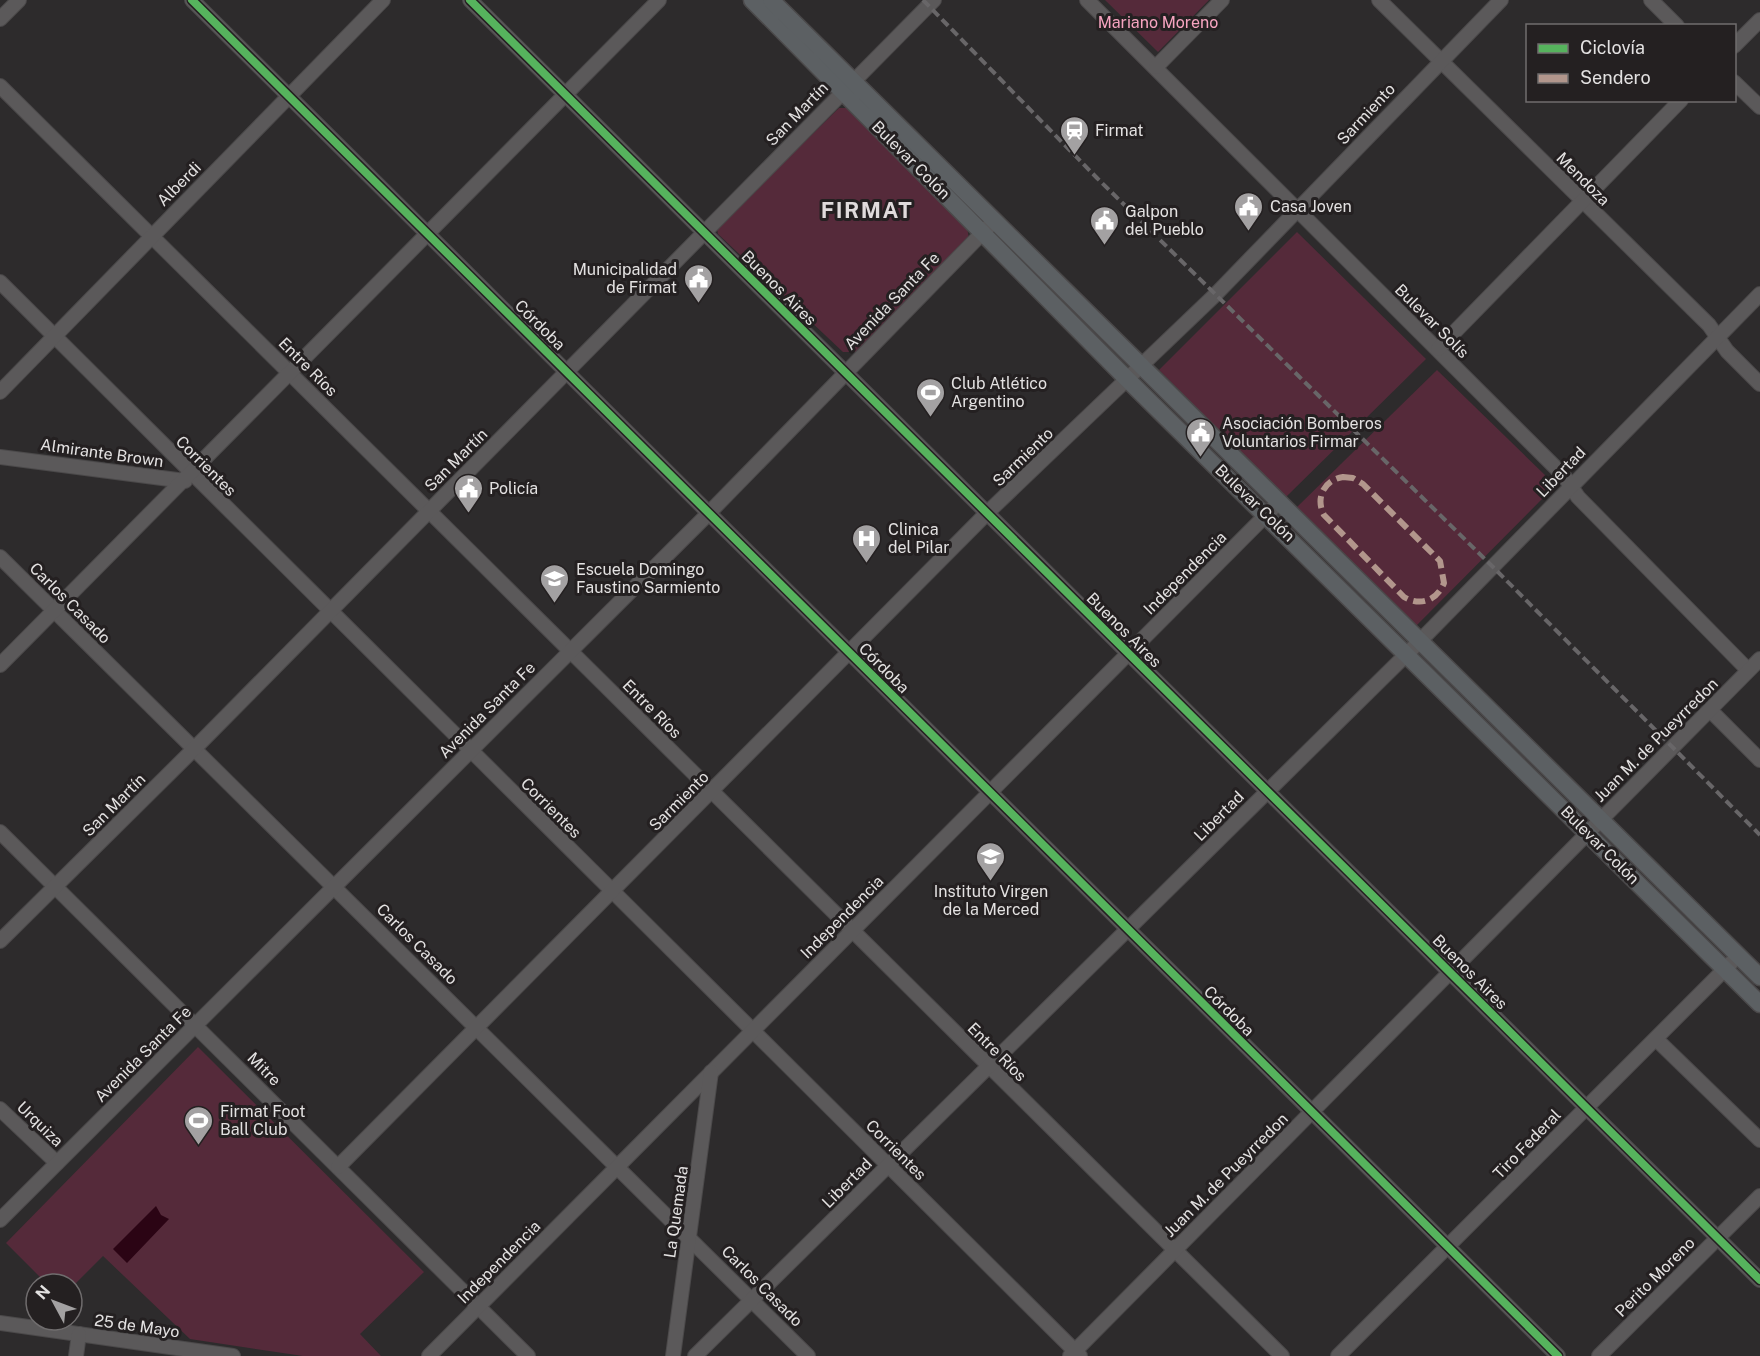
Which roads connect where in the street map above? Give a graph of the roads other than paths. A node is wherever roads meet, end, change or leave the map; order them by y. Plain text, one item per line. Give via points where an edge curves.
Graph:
1 (19, 0) edge
2 (192, 0) edge
3 (383, 0) edge
4 (470, 0) edge
5 (659, 0) edge
6 (752, 0) edge
7 (771, 0) edge
8 (934, 0) edge
9 (1087, 0) edge
10 (1222, 0) edge
11 (1379, 0) edge
12 (1501, 0) edge
13 (1651, 0) edge
14 (0, 19) edge
15 (1760, 20) edge
16 (1675, 24) edge
17 (1736, 44) edge
18 (1440, 60) junction
19 (1156, 67) junction
20 (1736, 84) edge
21 (0, 86) edge
22 (848, 86) junction
23 (565, 94) junction
24 (288, 96) junction
25 (1679, 102) edge
26 (1760, 107) edge
27 (1582, 202) junction
28 (1298, 211) junction
29 (988, 227) junction
30 (428, 232) junction
31 (704, 232) junction
32 (152, 235) junction
33 (0, 282) edge
34 (1760, 294) edge
35 (54, 336) junction
36 (1717, 338) junction
37 (1438, 349) junction
38 (1142, 367) junction
39 (289, 371) junction
40 (567, 371) junction
41 (846, 373) junction
42 (1128, 380) junction
43 (1760, 384) edge
44 (0, 392) edge
45 (0, 457) edge
46 (184, 476) junction
47 (200, 483) joint
48 (1570, 486) junction
49 (1279, 502) junction
50 (429, 511) junction
51 (709, 513) junction
52 (987, 513) junction
53 (1266, 514) junction
54 (0, 556) edge
55 (54, 610) junction
56 (330, 612) junction
57 (1420, 641) junction
58 (570, 651) junction
59 (849, 652) junction
60 (1129, 653) junction
61 (1407, 653) junction
62 (1760, 659) edge
63 (0, 665) edge
64 (1748, 670) junction
65 (1710, 710) junction
66 (195, 748) junction
67 (470, 751) junction
68 (1760, 760) edge
69 (711, 791) junction
70 (1268, 791) junction
71 (990, 793) junction
72 (1601, 819) junction
73 (0, 832) edge
74 (1587, 832) junction
75 (56, 885) junction
76 (334, 886) junction
77 (612, 891) junction
78 (1128, 929) junction
79 (852, 931) junction
80 (0, 941) edge
81 (1739, 956) junction
82 (1725, 969) junction
83 (1450, 972) junction
84 (1760, 976) edge
85 (1760, 1004) edge
86 (196, 1024) junction
87 (477, 1026) junction
88 (752, 1031) junction
89 (1656, 1039) junction
90 (989, 1066) junction
91 (711, 1072) junction
92 (1587, 1107) junction
93 (0, 1109) edge
94 (1311, 1112) junction
95 (1760, 1140) edge
96 (57, 1163) junction
97 (618, 1166) junction
98 (888, 1166) junction
99 (338, 1167) junction
100 (1760, 1196) edge
101 (0, 1220) edge
102 (690, 1237) junction
103 (1718, 1238) junction
104 (1449, 1248) junction
105 (1175, 1250) junction
106 (1760, 1280) edge
107 (752, 1300) junction
108 (478, 1306) junction
109 (0, 1323) edge
110 (79, 1334) junction
111 (1075, 1354) edge
112 (76, 1356) edge
113 (226, 1356) edge
114 (429, 1356) edge
115 (528, 1356) edge
116 (673, 1356) edge
117 (695, 1356) edge
118 (808, 1356) edge
119 (1282, 1356) edge
120 (1338, 1356) edge
121 (1558, 1356) edge
122 (1599, 1356) edge

1 - 14 street
2 - 24 street, Córdoba
3 - 24 street, Alberdi
4 - 23 street, Buenos Aires
5 - 23 street
6 - 22 main road, Bulevar Colón
7 - 22 main road, Bulevar Colón
8 - 22 street, San Martín
9 - 19 street, Bulevar Solís
10 - 19 street
11 - 18 street, Mendoza
12 - 18 street, Sarmiento
13 - 16 street
15 - 17 street
18 - 27 street, Mendoza
18 - 28 street, Sarmiento
19 - 28 street, Bulevar Solís
20 - 26 street
21 - 32 street, Entre Ríos
22 - 29 main road, Bulevar Colón
22 - 31 street, San Martín
23 - 30 street
23 - 31 street, Buenos Aires
24 - 30 street, Córdoba
24 - 32 street, Alberdi
25 - 27 street
27 - 36 street, Mendoza via 1709,325
27 - 37 street
28 - 37 street, Bulevar Solís
28 - 38 street, Sarmiento
29 - 38 main road, Bulevar Colón
29 - 41 street, Avenida Santa Fe
29 - 42 main road, Bulevar Colón
30 - 39 street
30 - 40 street, Córdoba
31 - 40 street, San Martín
31 - 41 street, Buenos Aires
32 - 35 street, Alberdi
32 - 39 street, Entre Ríos
33 - 35 street, Corrientes
34 - 36 street, Libertad
35 - 44 street, Alberdi
35 - 46 street, Corrientes
36 - 43 street, Mendoza
36 - 48 street, Libertad
37 - 48 street, Bulevar Solís
38 - 42 street, Sarmiento
38 - 49 main road, Bulevar Colón
39 - 46 street
39 - 50 street, Entre Ríos
40 - 50 street, San Martín
40 - 51 street, Córdoba
41 - 51 street, Avenida Santa Fe
41 - 52 street, Buenos Aires
42 - 52 street, Sarmiento
42 - 53 main road, Bulevar Colón
45 - 46 street, Almirante Brown
46 - 47 street, Almirante Brown
46 - 55 street
47 - 56 street, Corrientes
48 - 57 street, Libertad
48 - 64 street, Bulevar Solís
49 - 53 street, Independencia
49 - 57 main road, Bulevar Colón
50 - 56 street, San Martín
50 - 58 street, Entre Ríos
51 - 58 street, Avenida Santa Fe
51 - 59 street, Córdoba
52 - 59 street, Sarmiento
52 - 60 street, Buenos Aires
53 - 60 street, Independencia
53 - 61 main road, Bulevar Colón
54 - 55 street, Carlos Casado
55 - 63 street
55 - 66 street, Carlos Casado
56 - 66 street, San Martín
56 - 67 street, Corrientes
57 - 61 street, Libertad
57 - 72 main road, Bulevar Colón
58 - 67 street, Avenida Santa Fe
58 - 69 street, Entre Ríos
59 - 69 street, Sarmiento
59 - 71 street, Córdoba
60 - 70 street, Buenos Aires
60 - 71 street, Independencia
61 - 70 street, Libertad
61 - 74 main road, Bulevar Colón
62 - 64 street, Juan M. de Pueyrredon
64 - 65 street, Juan M. de Pueyrredon
65 - 68 street
65 - 72 street, Juan M. de Pueyrredon
66 - 75 street, San Martín
66 - 76 street, Carlos Casado
67 - 76 street, Avenida Santa Fe
67 - 77 street, Corrientes
69 - 77 street, Sarmiento
69 - 79 street, Entre Ríos
70 - 78 street, Libertad
70 - 83 street, Buenos Aires
71 - 78 street, Córdoba
71 - 79 street, Independencia
72 - 74 street, Juan M. de Pueyrredon
72 - 81 main road, Bulevar Colón
73 - 75 street, Mitre
74 - 82 main road, Bulevar Colón
74 - 83 street, Juan M. de Pueyrredon
75 - 80 street, San Martín
75 - 86 street, Mitre
76 - 86 street, Avenida Santa Fe
76 - 87 street, Carlos Casado
77 - 87 street, Sarmiento
77 - 88 street, Corrientes
78 - 90 street, Libertad
78 - 94 street, Córdoba
79 - 88 street, Independencia
79 - 90 street, Entre Ríos
81 - 82 street, Tiro Federal
81 - 84 main road, Bulevar Colón
82 - 85 main road, Bulevar Colón
82 - 89 street, Tiro Federal
83 - 92 street, Buenos Aires
83 - 94 street, Juan M. de Pueyrredon
86 - 96 street, Avenida Santa Fe
86 - 99 street, Mitre
87 - 97 street, Carlos Casado
87 - 99 street, Sarmiento
88 - 91 street, Independencia
88 - 98 street, Corrientes
89 - 92 street, Tiro Federal
89 - 95 street
90 - 98 street, Libertad
90 - 105 street, Entre Ríos
91 - 97 street, Independencia
91 - 102 street, La Quemada
92 - 103 street, Buenos Aires
92 - 104 street, Tiro Federal
93 - 96 street, Urquiza
94 - 104 street, Córdoba
94 - 105 street, Juan M. de Pueyrredon
96 - 101 street, Avenida Santa Fe
97 - 102 street, Carlos Casado
97 - 108 street, Independencia
98 - 107 street, Libertad
98 - 111 street, Corrientes
99 - 108 street, Mitre
100 - 103 street, Perito Moreno
102 - 107 street, Carlos Casado
102 - 116 street, La Quemada
103 - 106 street, Buenos Aires
103 - 122 street, Perito Moreno
104 - 120 street, Tiro Federal
104 - 121 street, Córdoba
105 - 111 street, Juan M. de Pueyrredon
105 - 119 street, Entre Ríos
107 - 117 street, Libertad
107 - 118 street, Carlos Casado
108 - 114 street, Independencia
108 - 115 street, Mitre
109 - 110 street, 25 de Mayo
110 - 112 street
110 - 113 street, 25 de Mayo

